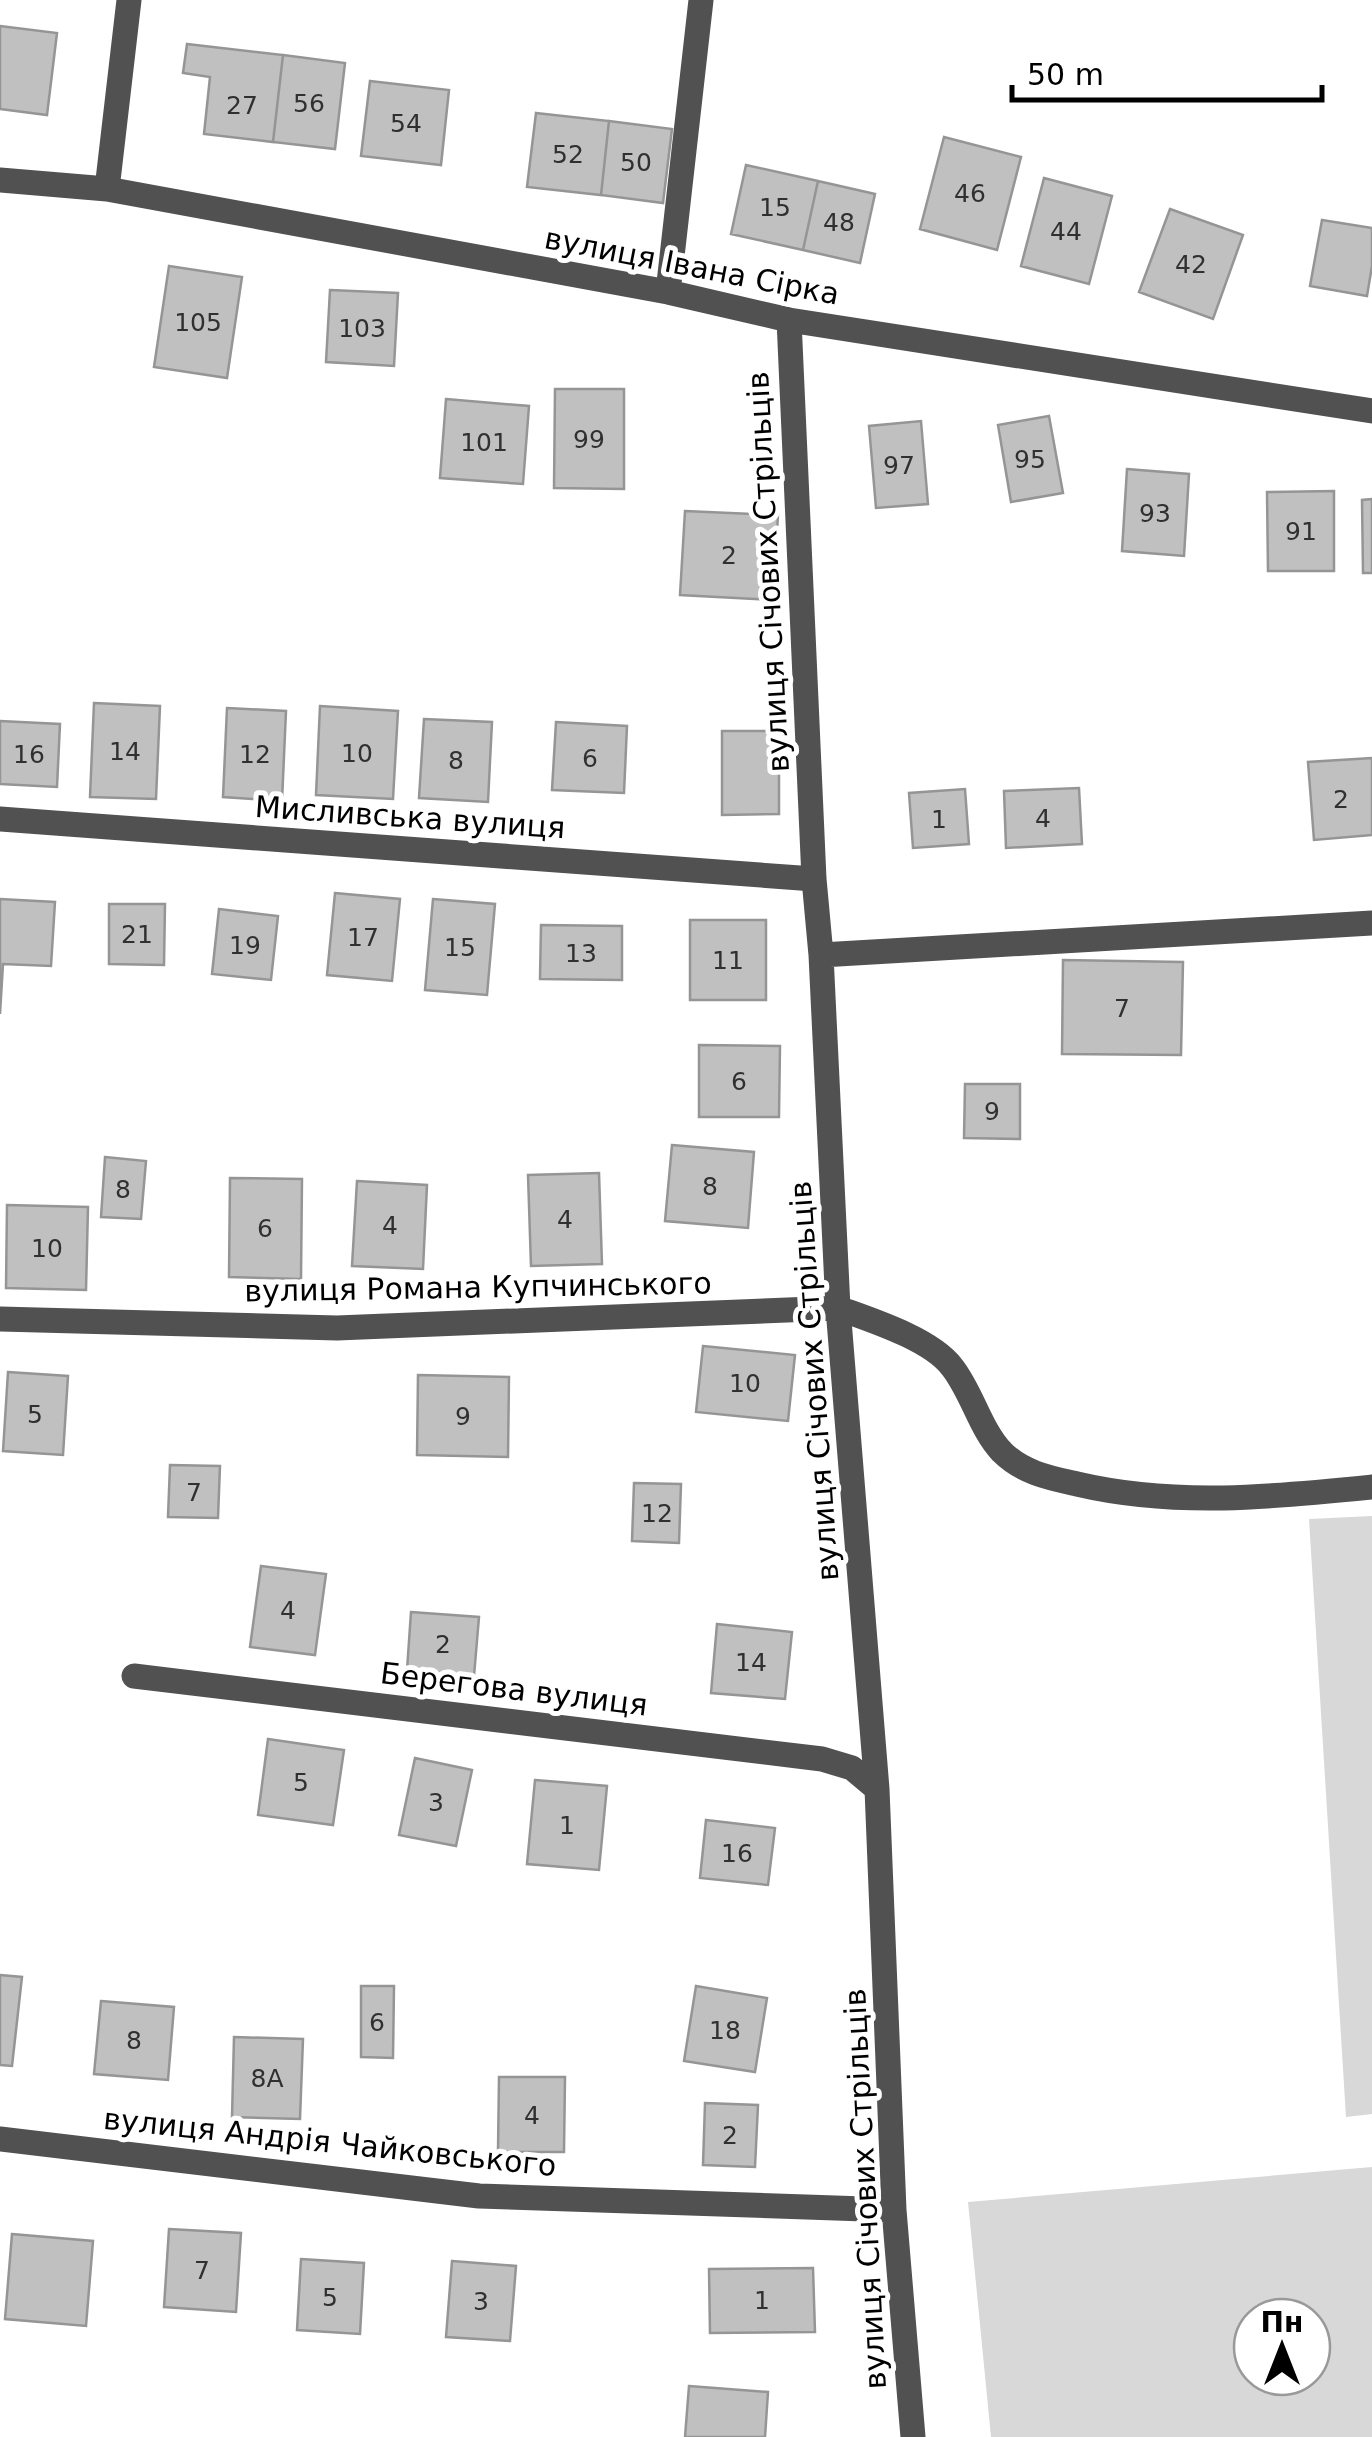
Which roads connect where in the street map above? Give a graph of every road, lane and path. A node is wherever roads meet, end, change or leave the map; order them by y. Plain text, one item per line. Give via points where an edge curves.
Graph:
1 (129, 0) edge
2 (701, 0) edge
3 (0, 180) edge
4 (107, 189) junction
5 (668, 292) junction
6 (789, 320) junction
7 (1372, 411) edge
8 (0, 819) edge
9 (814, 880) junction
10 (1372, 923) edge
11 (822, 955) junction
12 (838, 1308) junction
13 (0, 1319) edge
14 (1372, 1488) edge
15 (134, 1676) dead end
16 (877, 1789) junction
17 (0, 2139) edge
18 (894, 2210) junction
19 (913, 2437) edge

1 - 4 street
2 - 5 street
3 - 4 street, вулиця Івана Сірка
4 - 5 street, вулиця Івана Сірка
5 - 6 street, вулиця Івана Сірка
6 - 7 street, вулиця Івана Сірка
6 - 9 street, вулиця Січових Стрільців
8 - 9 street, Мисливська вулиця
9 - 11 street, вулиця Січових Стрільців
10 - 11 street
11 - 12 street, вулиця Січових Стрільців
12 - 13 street, вулиця Романа Купчинського via 336,1328
12 - 14 street via 900,1331 951,1364 1001,1451 1033,1474 1186,1500
12 - 16 street, вулиця Січових Стрільців
15 - 16 street, Берегова вулиця via 822,1760 852,1768
16 - 18 street, вулиця Січових Стрільців
17 - 18 street, вулиця Андрія Чайковського via 479,2196
18 - 19 street, вулиця Січових Стрільців

